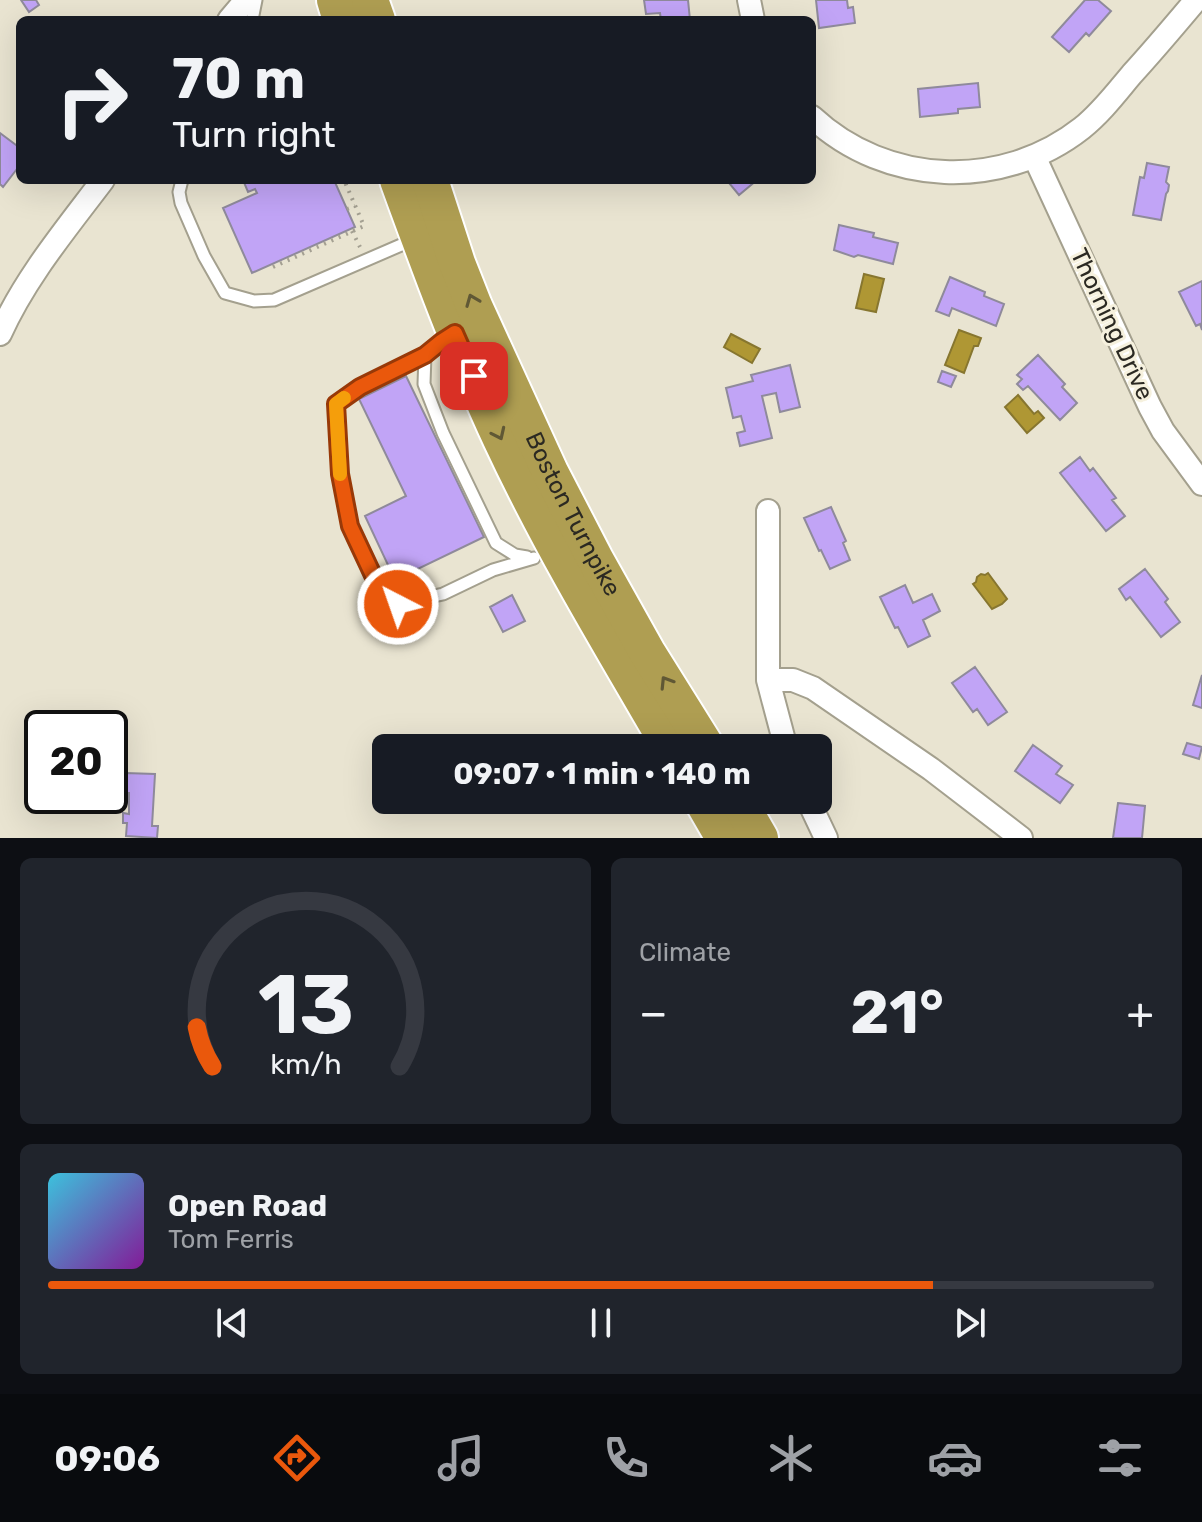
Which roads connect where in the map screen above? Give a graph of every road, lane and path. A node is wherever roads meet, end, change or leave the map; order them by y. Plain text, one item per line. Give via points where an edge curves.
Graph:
1 (246, 0) edge
2 (1196, 0) edge
3 (232, 16) edge
4 (816, 120) edge
5 (1034, 156) junction
6 (100, 184) edge
7 (181, 184) edge
8 (346, 184) edge
9 (399, 184) edge
10 (431, 184) edge
11 (355, 206) junction
12 (347, 209) dead end
13 (418, 237) junction
14 (273, 267) dead end
15 (455, 333) junction
16 (0, 334) edge
17 (425, 355) junction
18 (1202, 484) edge
19 (768, 511) dead end
20 (547, 556) junction
21 (768, 680) junction
22 (663, 734) edge
23 (698, 734) edge
24 (781, 734) edge
25 (710, 814) edge
26 (746, 814) edge
27 (815, 814) edge
28 (724, 838) edge
29 (760, 838) edge
30 (826, 838) edge
31 (1021, 838) edge

1 - 3 street
2 - 5 street via 1103,108 1060,144
4 - 5 street via 870,155 924,171 980,171
5 - 18 street, Thorning Drive via 1150,407
6 - 16 street via 36,270
7 - 13 lane via 181,203 225,293 254,301 274,300
8 - 11 path
9 - 13 highway, Boston Turnpike
23 -> 10 highway, Boston Turnpike via 647,652 543,458 474,306
11 - 12 path
11 - 14 path via 364,226
13 - 15 highway, Boston Turnpike
15 - 17 lane
15 -> 20 highway, Boston Turnpike
17 - 20 lane via 424,384 496,543 515,555
17 - 20 lane via 336,404 340,474 350,526 379,588 398,604 443,594 493,570
19 - 21 street
20 - 22 highway, Boston Turnpike via 602,631
21 - 24 street
21 - 31 street via 793,680 813,688
25 - 28 highway
26 - 29 highway
27 - 30 street

